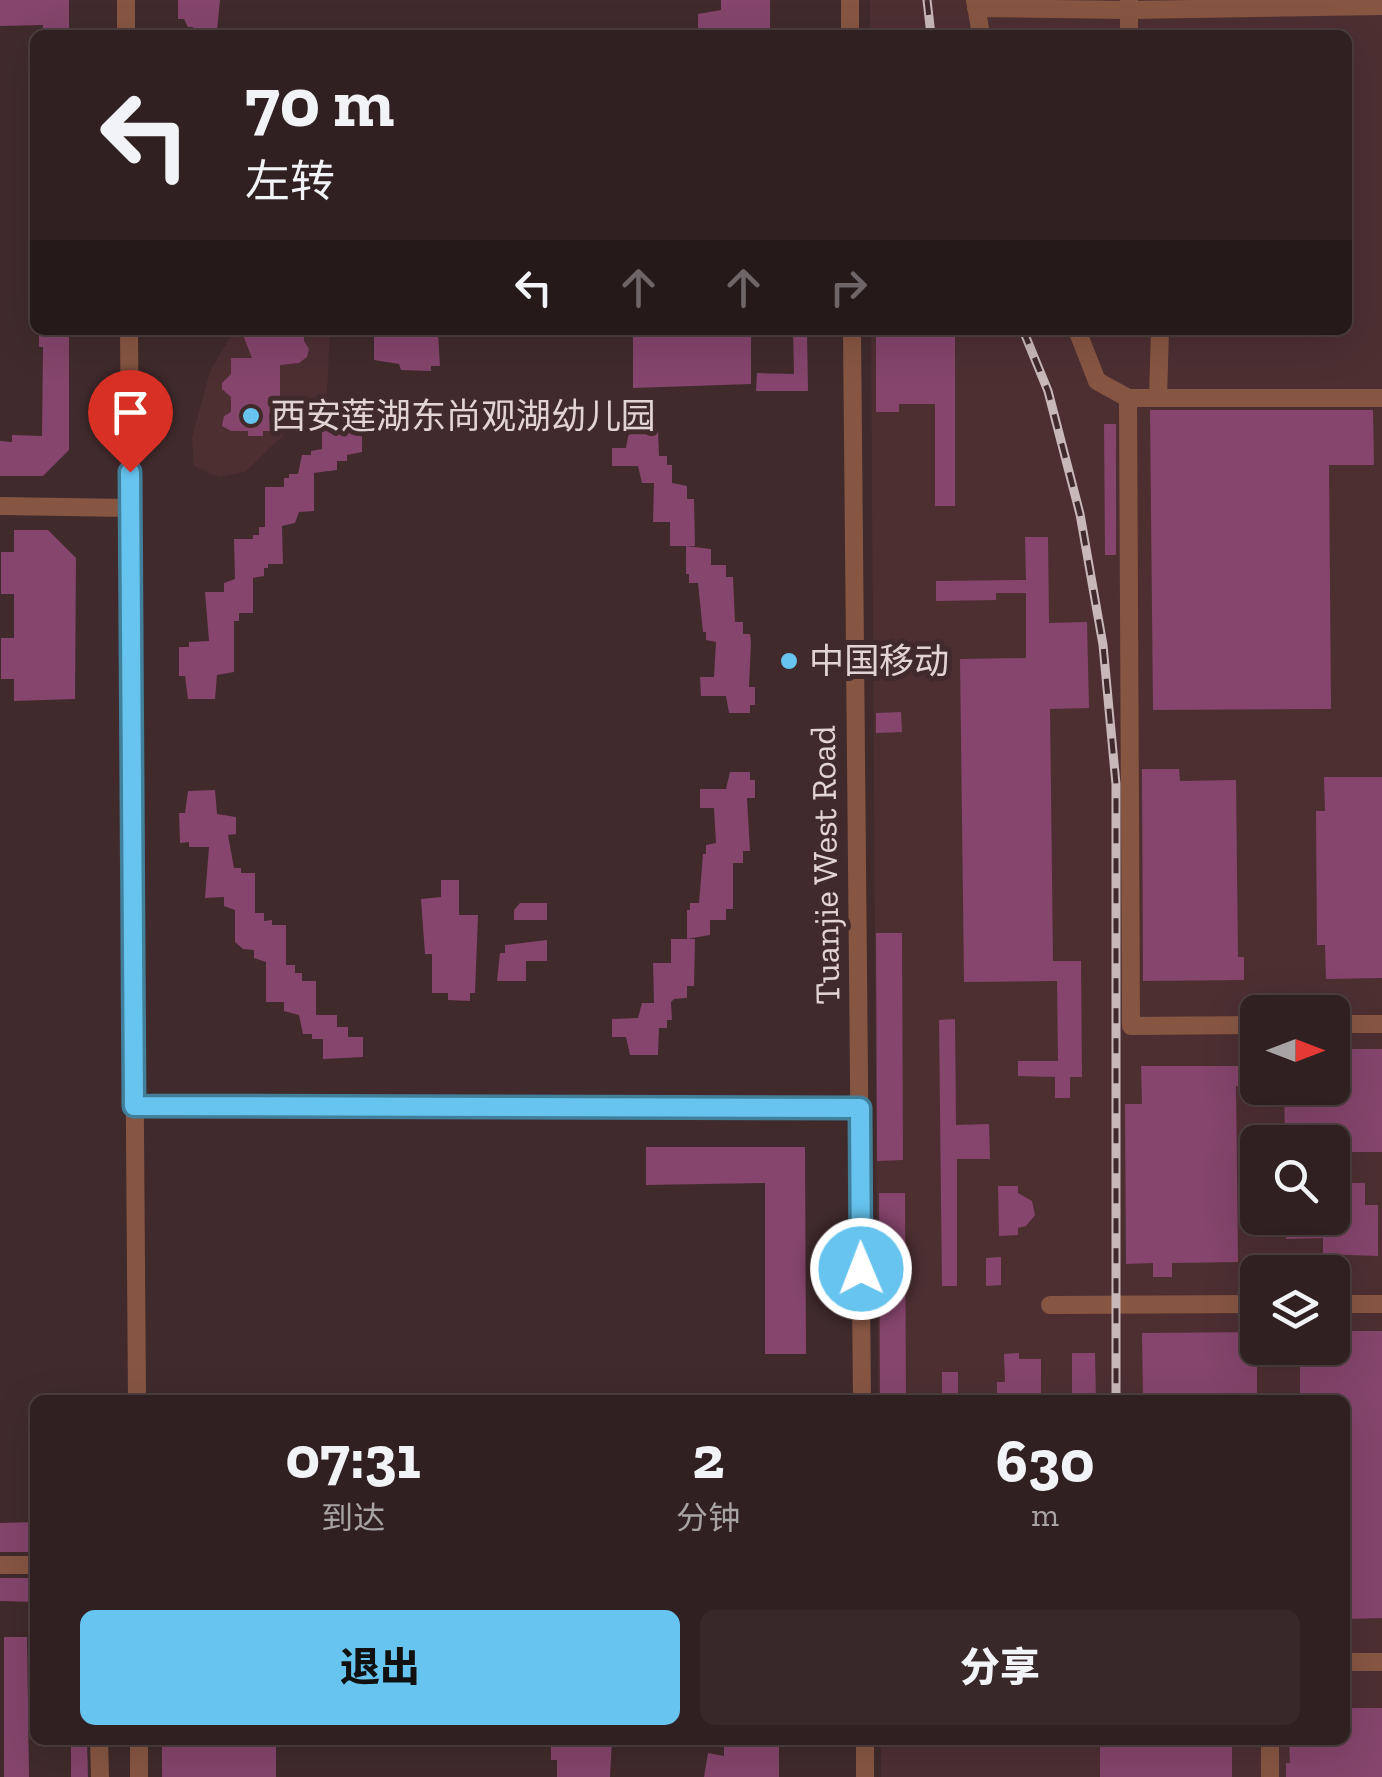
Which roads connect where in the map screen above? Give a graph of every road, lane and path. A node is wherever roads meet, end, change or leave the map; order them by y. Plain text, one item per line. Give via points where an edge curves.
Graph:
1 (126, 0) edge
2 (850, 0) edge
3 (976, 4) edge
4 (1129, 5) edge
5 (1382, 6) edge
6 (126, 30) edge
7 (850, 30) edge
8 (980, 30) edge
9 (128, 335) edge
10 (852, 335) edge
11 (1079, 335) edge
12 (1160, 335) edge
13 (1128, 398) junction
14 (1158, 398) junction
15 (1382, 398) edge
16 (0, 506) edge
17 (130, 508) junction
18 (1350, 1024) edge
19 (1382, 1024) edge
20 (1240, 1025) edge
21 (134, 1106) junction
22 (860, 1108) junction
23 (1240, 1304) edge
24 (1350, 1304) edge
25 (1382, 1304) edge
26 (1050, 1305) dead end
27 (136, 1395) edge
28 (862, 1395) edge
29 (0, 1565) edge
30 (30, 1566) edge
31 (1350, 1662) edge
32 (1382, 1662) edge
33 (99, 1745) edge
34 (139, 1745) edge
35 (865, 1745) edge
36 (1270, 1745) edge
37 (100, 1777) edge
38 (139, 1777) edge
39 (865, 1777) edge
40 (1270, 1777) edge

1 - 6 street
2 - 7 street
3 - 4 street
3 - 8 street
4 - 5 street
9 - 17 street
10 - 22 street, Tuanjie West Road
11 - 13 street via 1097,381
12 - 14 street
13 - 14 street
13 - 20 street via 1131,1026
14 - 15 street
16 - 17 street
17 - 21 street
18 - 19 street
21 - 22 street
21 - 27 street
22 - 28 street, Tuanjie West Road
23 - 26 street
24 - 25 street
29 - 30 street
31 - 32 street
33 - 37 street
34 - 38 street
35 - 39 street
36 - 40 street

